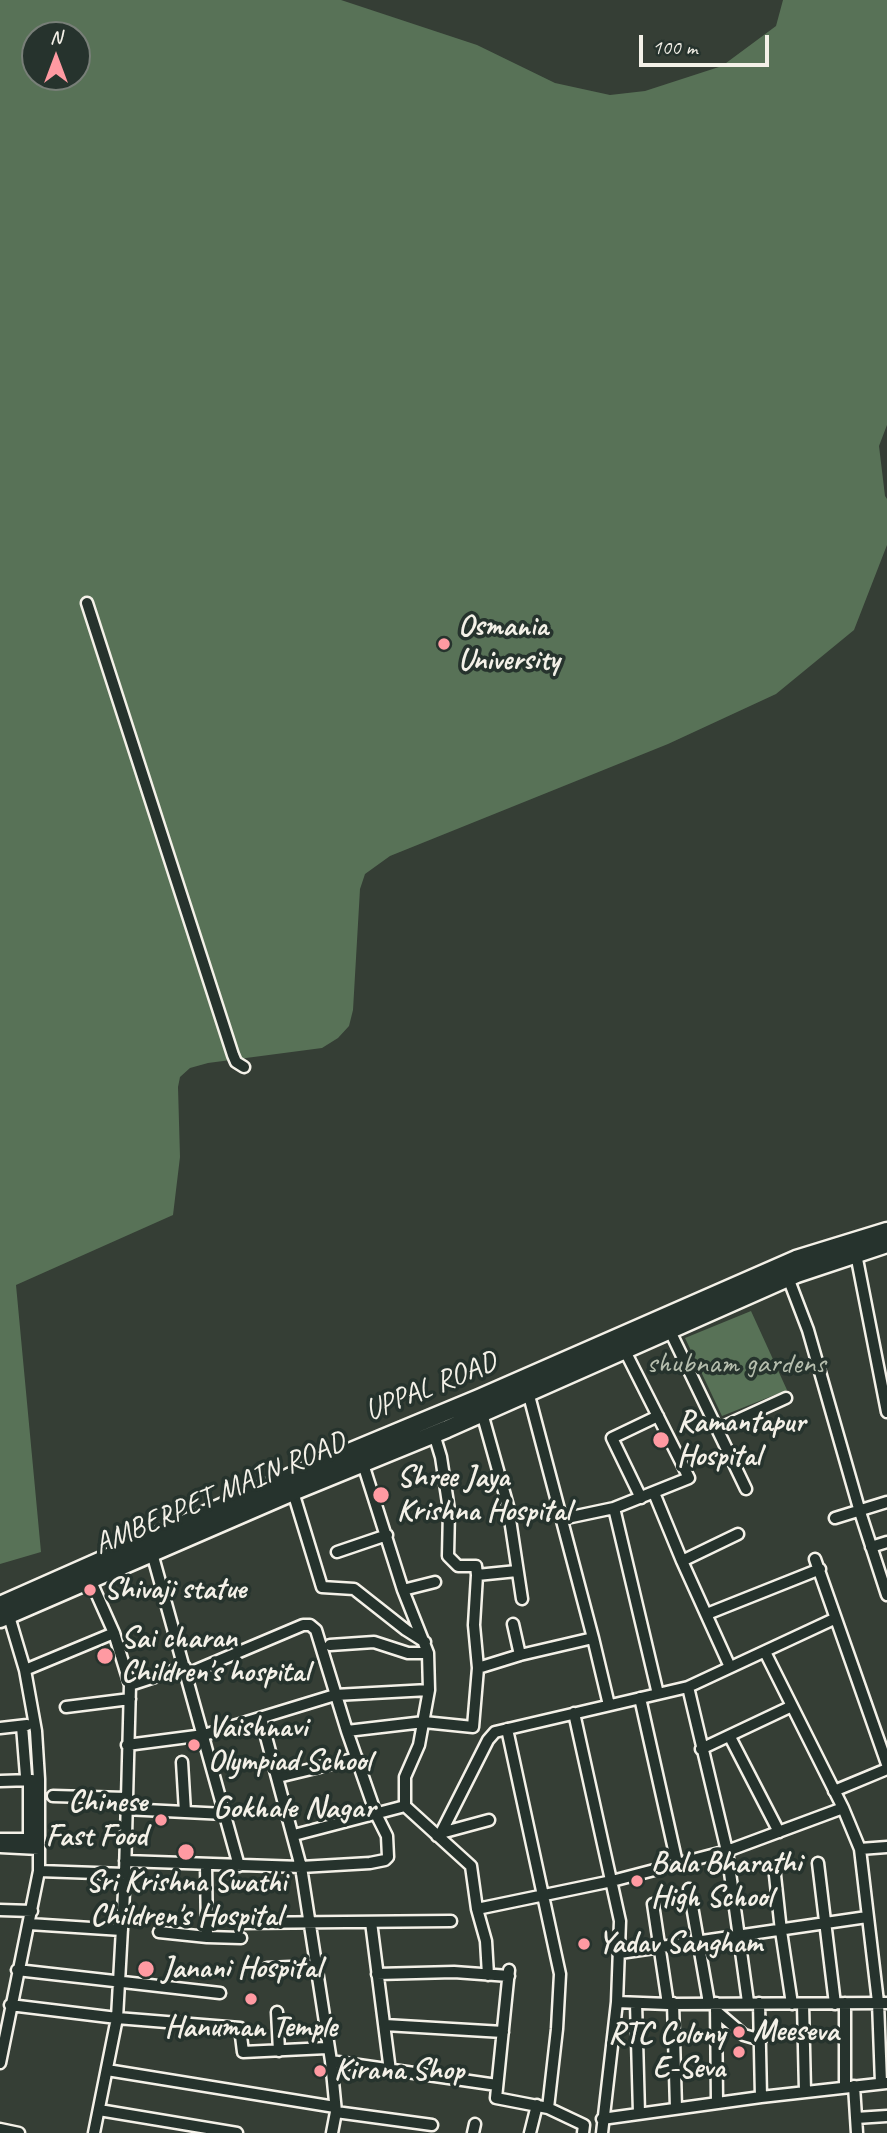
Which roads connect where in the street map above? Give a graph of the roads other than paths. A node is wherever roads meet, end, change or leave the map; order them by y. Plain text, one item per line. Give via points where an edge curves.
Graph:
1 (86, 603) dead end
2 (244, 1067) dead end
3 (887, 1231) edge
4 (887, 1244) edge
5 (856, 1254) junction
6 (786, 1271) junction
7 (669, 1329) junction
8 (624, 1349) junction
9 (526, 1386) junction
10 (786, 1398) dead end
11 (887, 1412) edge
12 (482, 1413) junction
13 (658, 1416) junction
14 (718, 1429) junction
15 (433, 1434) junction
16 (363, 1464) junction
17 (746, 1489) dead end
18 (293, 1492) junction
19 (654, 1493) junction
20 (641, 1498) junction
21 (887, 1502) edge
22 (614, 1508) junction
23 (860, 1512) junction
24 (835, 1518) dead end
25 (562, 1520) junction
26 (738, 1534) dead end
27 (387, 1535) junction
28 (887, 1542) edge
29 (871, 1547) junction
30 (337, 1552) dead end
31 (152, 1553) junction
32 (815, 1559) dead end
33 (682, 1561) junction
34 (820, 1569) junction
35 (517, 1571) junction
36 (87, 1573) junction
37 (477, 1575) junction
38 (435, 1581) dead end
39 (404, 1590) junction
40 (887, 1595) edge
41 (522, 1599) dead end
42 (3, 1610) edge
43 (707, 1614) junction
44 (834, 1619) junction
45 (513, 1624) dead end
46 (114, 1633) junction
47 (593, 1638) junction
48 (425, 1642) junction
49 (330, 1645) dead end
50 (428, 1653) junction
51 (765, 1653) junction
52 (520, 1655) junction
53 (730, 1667) junction
54 (478, 1668) junction
55 (25, 1670) junction
56 (186, 1670) junction
57 (131, 1685) junction
58 (688, 1687) junction
59 (429, 1690) junction
60 (658, 1694) junction
61 (335, 1695) junction
62 (640, 1698) junction
63 (130, 1699) junction
64 (609, 1705) junction
65 (792, 1706) junction
66 (66, 1707) dead end
67 (574, 1713) junction
68 (261, 1718) junction
69 (424, 1722) junction
70 (35, 1724) junction
71 (22, 1726) junction
72 (0, 1728) edge
73 (507, 1729) junction
74 (347, 1731) junction
75 (204, 1735) junction
76 (730, 1737) junction
77 (127, 1745) junction
78 (701, 1749) junction
79 (357, 1758) junction
80 (182, 1762) dead end
81 (887, 1766) edge
82 (278, 1777) junction
83 (33, 1778) junction
84 (0, 1779) edge
85 (834, 1790) junction
86 (53, 1796) dead end
87 (125, 1804) junction
88 (405, 1805) junction
89 (843, 1808) junction
90 (185, 1812) junction
91 (225, 1814) junction
92 (376, 1814) junction
93 (489, 1820) dead end
94 (779, 1832) junction
95 (439, 1834) junction
96 (294, 1835) junction
97 (0, 1839) edge
98 (36, 1842) junction
99 (0, 1847) edge
100 (887, 1847) edge
101 (860, 1849) junction
102 (727, 1851) junction
103 (125, 1861) junction
104 (677, 1863) junction
105 (818, 1863) dead end
106 (206, 1865) junction
107 (239, 1866) junction
108 (774, 1866) dead end
109 (301, 1867) junction
110 (39, 1871) junction
111 (125, 1874) junction
112 (612, 1881) junction
113 (689, 1889) dead end
114 (543, 1894) junction
115 (653, 1903) dead end
116 (477, 1909) junction
117 (0, 1910) edge
118 (32, 1911) junction
119 (867, 1917) junction
120 (451, 1921) dead end
121 (310, 1922) junction
122 (371, 1922) junction
123 (240, 1923) dead end
124 (29, 1924) junction
125 (825, 1924) junction
126 (122, 1930) junction
127 (781, 1931) junction
128 (159, 1932) dead end
129 (206, 1937) junction
130 (740, 1937) junction
131 (241, 1938) dead end
132 (698, 1942) junction
133 (658, 1949) junction
134 (620, 1953) junction
135 (315, 1966) junction
136 (267, 1968) dead end
137 (17, 1970) junction
138 (377, 1974) junction
139 (488, 1975) junction
140 (120, 1983) junction
141 (220, 1993) dead end
142 (617, 2002) junction
143 (882, 2002) edge
144 (636, 2003) junction
145 (753, 2003) junction
146 (840, 2003) junction
147 (671, 2004) junction
148 (798, 2004) junction
149 (10, 2005) junction
150 (714, 2006) junction
151 (277, 2012) dead end
152 (117, 2018) junction
153 (385, 2025) junction
154 (503, 2032) junction
155 (761, 2040) junction
156 (327, 2048) junction
157 (279, 2051) junction
158 (331, 2061) junction
159 (0, 2063) edge
160 (107, 2070) junction
161 (390, 2071) junction
162 (884, 2083) edge
163 (497, 2085) junction
164 (849, 2086) junction
165 (805, 2091) junction
166 (761, 2097) junction
167 (717, 2102) junction
168 (542, 2106) junction
169 (676, 2108) junction
170 (99, 2110) junction
171 (336, 2110) junction
172 (639, 2113) junction
173 (887, 2116) edge
174 (856, 2118) junction
175 (603, 2119) junction
176 (432, 2125) dead end
177 (0, 2129) edge
178 (584, 2129) edge
179 (602, 2132) edge
180 (19, 2133) edge
181 (94, 2133) edge
182 (237, 2133) edge
183 (332, 2133) edge
184 (530, 2133) edge
185 (857, 2133) edge

1 - 2 street via 233,1055
3 - 6 highway, UPPAL ROAD
4 - 5 highway, AMBERPET MAIN ROAD
5 - 6 highway, AMBERPET MAIN ROAD
5 - 11 street
6 - 7 highway, AMBERPET MAIN ROAD
6 - 9 highway, UPPAL ROAD
6 - 23 street via 808,1330
7 - 8 highway, AMBERPET MAIN ROAD
7 - 14 street
8 - 9 highway, AMBERPET MAIN ROAD
8 - 13 street
9 - 12 highway, AMBERPET MAIN ROAD
9 - 25 street
9 - 36 highway, UPPAL ROAD via 289,1476
10 - 14 street
12 - 15 highway, AMBERPET MAIN ROAD
12 - 35 street via 508,1506
13 - 19 street via 689,1478
13 - 20 street via 612,1438
14 - 17 street
15 - 16 highway, AMBERPET MAIN ROAD
15 - 37 street via 449,1510 448,1556 458,1566 476,1566
16 - 18 highway, AMBERPET MAIN ROAD
16 - 27 street
18 - 31 highway, AMBERPET MAIN ROAD
18 - 48 street via 322,1587 357,1591
19 - 20 street
19 - 33 street
20 - 22 street
21 - 23 street
22 - 25 street
22 - 60 street
23 - 24 street
23 - 29 street
25 - 47 street
26 - 33 street
27 - 30 street
27 - 39 street
28 - 29 street
29 - 40 street
31 - 36 highway, AMBERPET MAIN ROAD
31 - 56 street
32 - 34 street
33 - 43 street
34 - 43 street
34 - 44 street
35 - 37 street
35 - 41 street
36 - 42 highway, AMBERPET MAIN ROAD
36 - 46 street
37 - 54 street via 474,1625
38 - 39 street
39 - 48 street
42 - 55 street
43 - 53 street
44 - 51 street
44 - 81 street
45 - 52 street
46 - 55 street
46 - 57 street
47 - 52 street
47 - 64 street
48 - 50 street
49 - 50 street via 374,1642 408,1653
50 - 59 street
51 - 53 street
51 - 65 street
52 - 54 street
53 - 58 street
54 - 69 street via 473,1727
55 - 70 street
56 - 57 street
56 - 61 street via 310,1625 316,1630
56 - 75 street
57 - 63 street
58 - 60 street
58 - 78 street
59 - 61 street
59 - 69 street
60 - 62 street
61 - 68 street
61 - 74 street
62 - 64 street
62 - 104 street
63 - 66 street
63 - 77 street
64 - 67 street
65 - 76 street
65 - 85 street
67 - 73 street
67 - 112 street
68 - 75 street
68 - 82 street
69 - 74 street
69 - 88 street via 405,1777
70 - 71 street
70 - 83 street
71 - 72 street
71 - 83 street
73 - 95 street via 488,1740
73 - 114 street
74 - 79 street
75 - 77 street
75 - 91 street
76 - 78 street
76 - 94 street
77 - 87 street
78 - 102 street
79 - 82 street
79 - 92 street
80 - 90 street
81 - 85 street
82 - 96 street
83 - 84 street
83 - 98 street
85 - 89 street
86 - 87 street
87 - 90 street
87 - 103 street
88 - 92 street
88 - 95 street
89 - 94 street
89 - 101 street
90 - 91 street
91 - 107 street
92 - 96 street
92 - 109 street via 389,1847 384,1860
93 - 95 street
94 - 102 street
95 - 116 street via 471,1866
96 - 109 street
97 - 98 street
98 - 99 street
98 - 110 street
100 - 101 street
101 - 119 street
102 - 104 street
102 - 130 street
103 - 106 street
103 - 111 street
104 - 112 street
105 - 125 street
106 - 107 street
106 - 129 street
107 - 109 street
108 - 127 street
109 - 121 street
110 - 111 street
110 - 118 street
111 - 126 street
112 - 114 street
112 - 134 street via 620,1920
113 - 132 street
114 - 116 street
114 - 168 street via 560,1975 557,2029
115 - 133 street
116 - 139 street via 486,1941
117 - 118 street
118 - 124 street
119 - 125 street
119 - 143 street
120 - 122 street
121 - 122 street
121 - 123 street
121 - 135 street
122 - 138 street
124 - 126 street
124 - 137 street
125 - 127 street
125 - 146 street
126 - 140 street
127 - 130 street
127 - 148 street
128 - 129 street
129 - 131 street
130 - 132 street
130 - 145 street
132 - 133 street
132 - 150 street
133 - 134 street
133 - 147 street
134 - 142 street
135 - 136 street
135 - 156 street
137 - 140 street
137 - 149 street
138 - 139 street
138 - 153 street
139 - 154 street via 509,1973
140 - 141 street
140 - 152 street
142 - 144 street
142 - 175 street
143 - 146 street
143 - 162 street
144 - 147 street
144 - 172 street
145 - 148 street
145 - 150 street
145 - 155 street
146 - 148 street
146 - 164 street
147 - 150 street
147 - 169 street
148 - 165 street
149 - 152 street
149 - 159 street
150 - 155 street via 744,2035
150 - 167 street
151 - 157 street
152 - 157 street via 240,2028 243,2052
152 - 160 street
153 - 154 street
153 - 161 street
154 - 163 street
155 - 166 street
156 - 157 street
156 - 158 street
158 - 161 street
158 - 171 street
160 - 170 street
160 - 171 street
161 - 163 street
162 - 164 street
163 - 168 street via 496,2098
164 - 165 street
164 - 174 street
165 - 166 street
166 - 167 street
167 - 169 street
168 - 178 street
168 - 184 street
169 - 172 street
170 - 181 street
170 - 182 street
171 - 176 street
171 - 183 street
172 - 175 street
173 - 174 street
174 - 185 street
175 - 179 street
177 - 180 street
178 - 179 street

